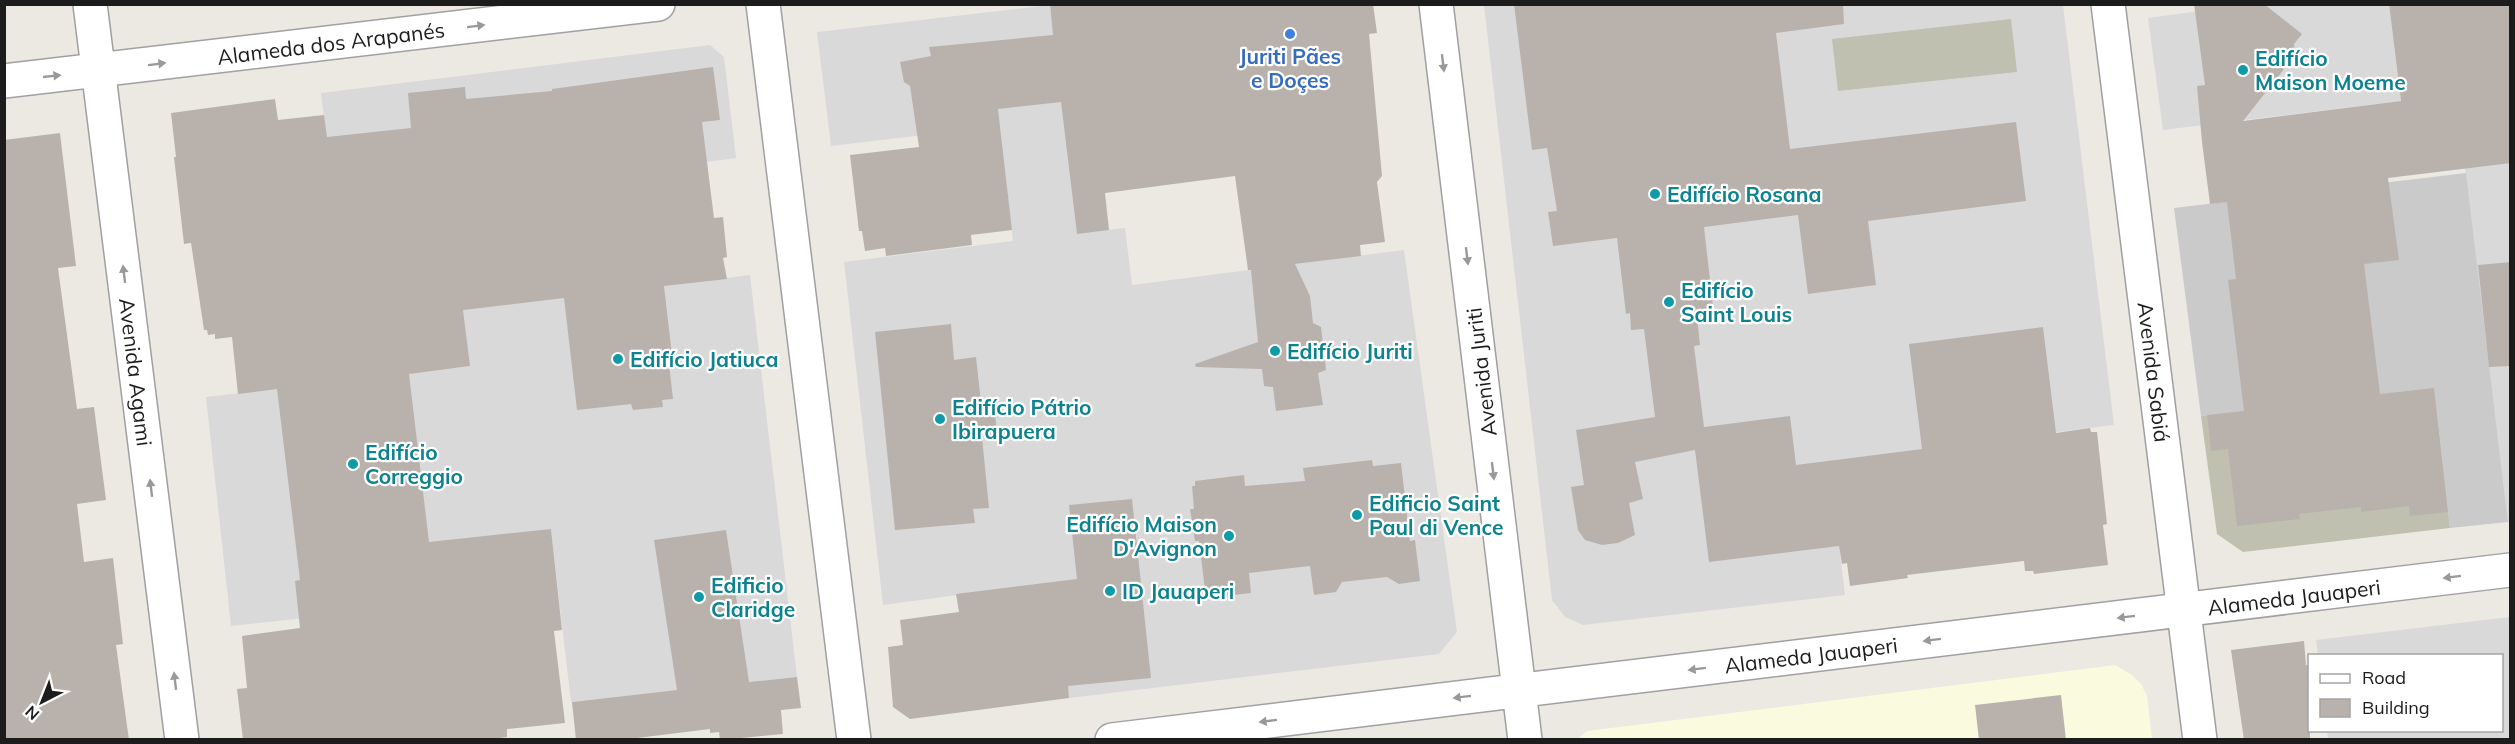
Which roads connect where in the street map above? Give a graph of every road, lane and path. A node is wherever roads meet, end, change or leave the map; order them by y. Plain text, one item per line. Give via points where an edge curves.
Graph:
1 (90, 4) edge
2 (658, 4) edge
3 (763, 4) edge
4 (1436, 4) edge
5 (2108, 4) edge
6 (99, 71) junction
7 (4, 81) edge
8 (2511, 570) edge
9 (2184, 610) junction
10 (1520, 690) junction
11 (182, 740) edge
12 (854, 740) edge
13 (1112, 740) edge
14 (1525, 740) edge
15 (2200, 740) edge

1 - 6 street, Avenida Agami
6 -> 2 street, Alameda dos Arapanés
3 - 12 street
4 -> 10 street, Avenida Juriti
5 - 9 street, Avenida Sabiá
7 -> 6 street, Alameda dos Arapanés
11 -> 6 street, Avenida Agami
8 -> 9 street, Alameda Jauaperi
9 -> 10 street, Alameda Jauaperi
9 - 15 street, Avenida Sabiá
10 -> 13 street, Alameda Jauaperi
10 - 14 street, Avenida Juriti

